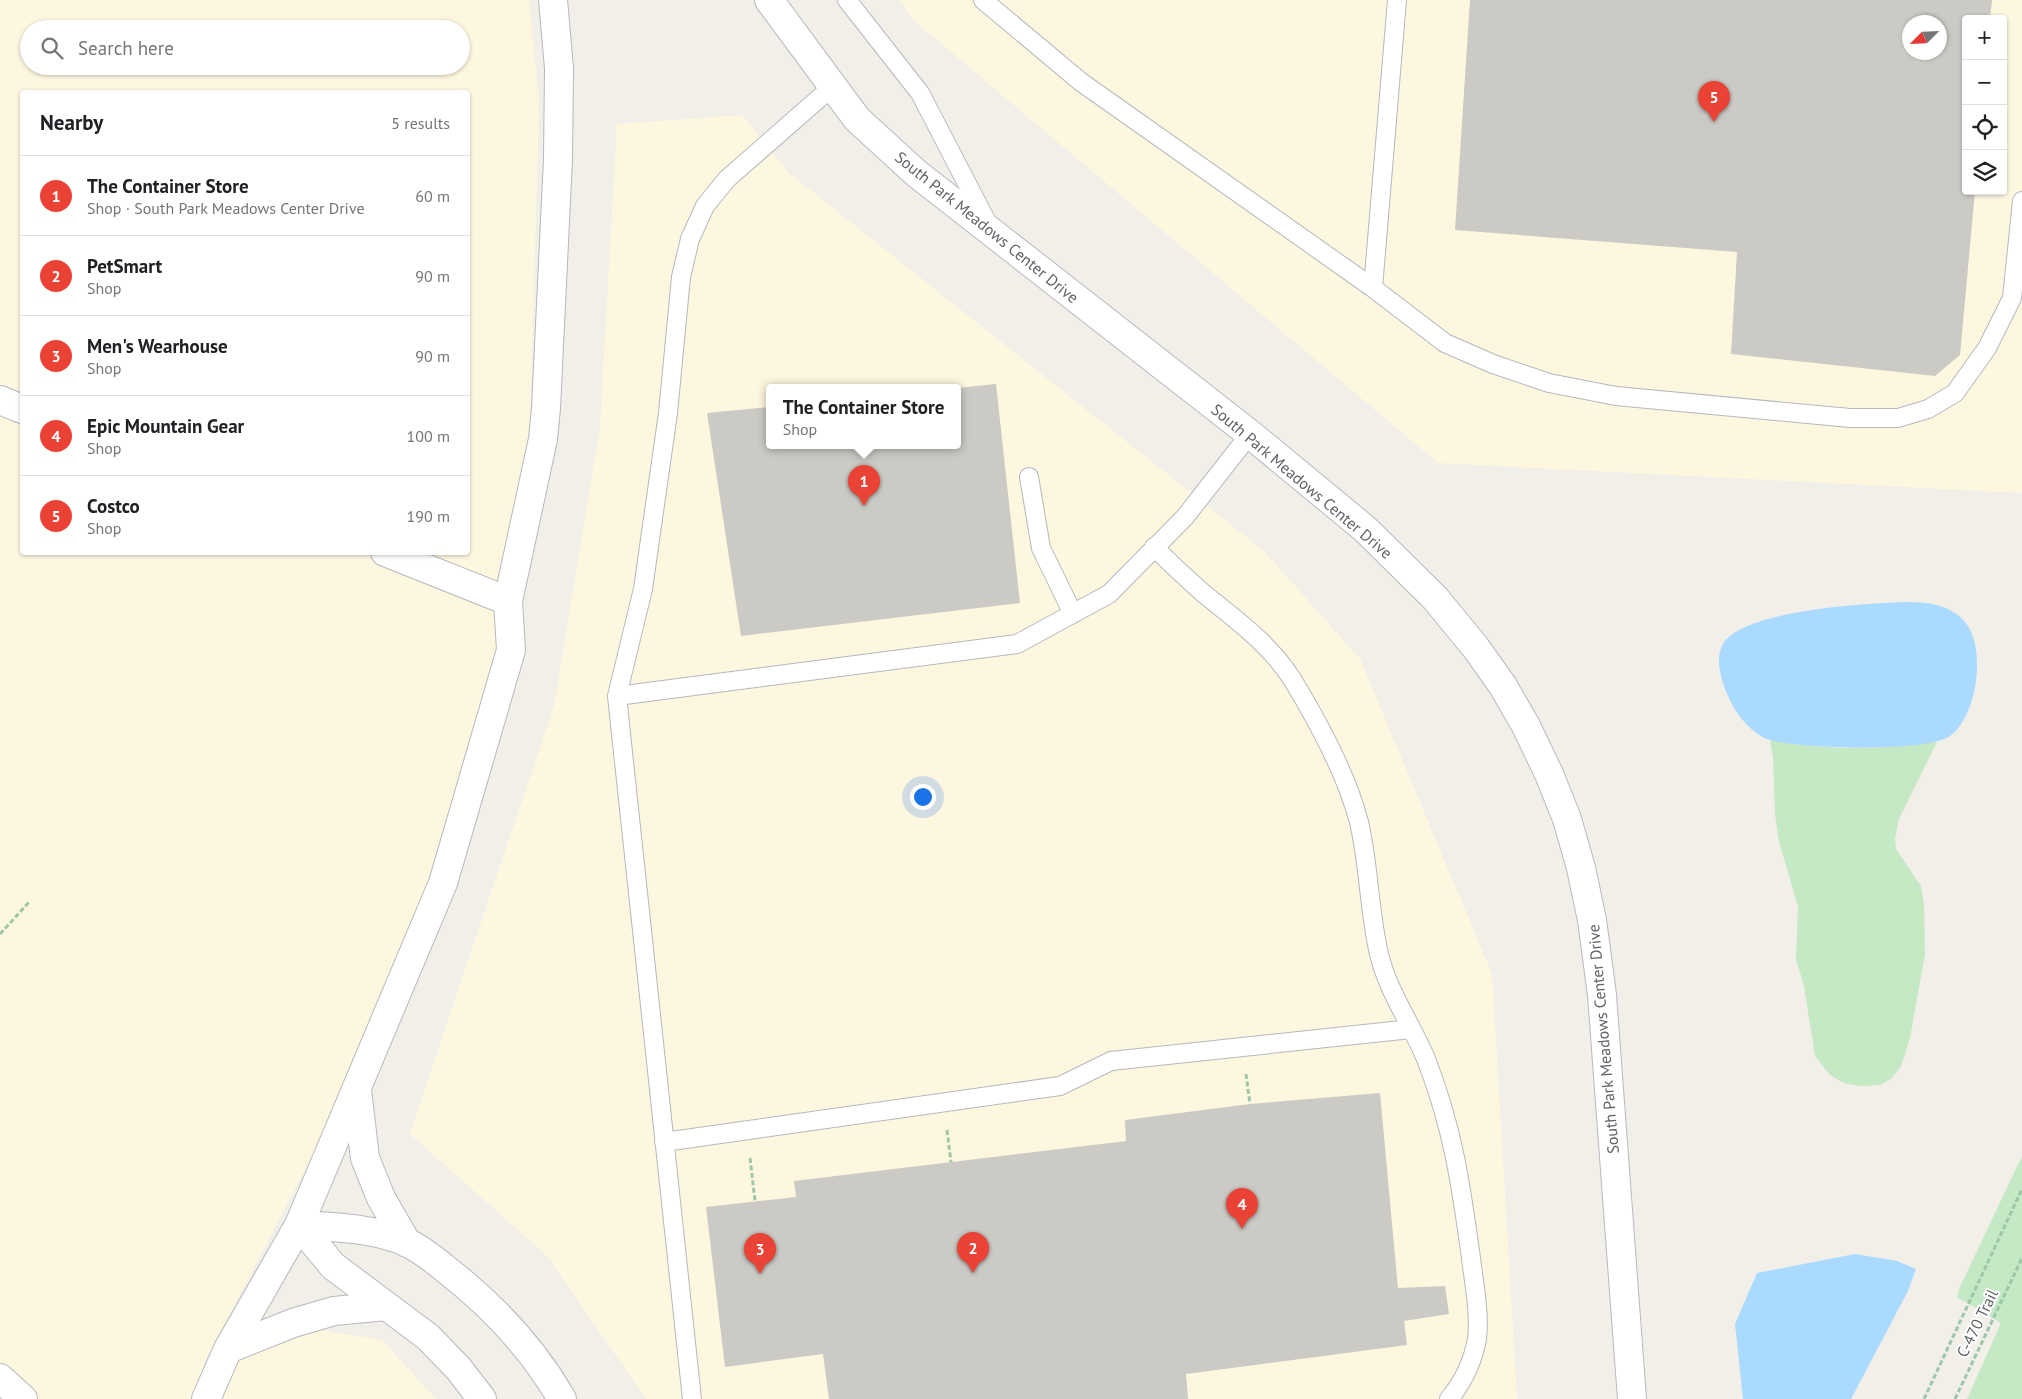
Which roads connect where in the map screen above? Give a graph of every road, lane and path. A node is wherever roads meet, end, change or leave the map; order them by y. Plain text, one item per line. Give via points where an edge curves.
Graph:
1 (553, 0) edge
2 (769, 0) edge
3 (847, 0) edge
4 (982, 0) edge
5 (1397, 0) edge
6 (832, 87) junction
7 (2022, 201) edge
8 (992, 233) junction
9 (1373, 288) junction
10 (0, 400) edge
11 (20, 408) edge
12 (1250, 434) junction
13 (1029, 477) dead end
14 (1154, 547) junction
15 (393, 555) edge
16 (508, 601) junction
17 (1073, 614) junction
18 (617, 696) junction
19 (30, 901) dead end
20 (0, 934) edge
21 (1411, 1029) junction
22 (357, 1089) junction
23 (747, 1130) junction
24 (664, 1142) junction
25 (2022, 1189) edge
26 (755, 1201) dead end
27 (299, 1226) junction
28 (407, 1243) junction
29 (2022, 1258) edge
30 (386, 1306) junction
31 (228, 1349) junction
32 (0, 1378) edge
33 (23, 1399) edge
34 (206, 1399) edge
35 (482, 1399) edge
36 (562, 1399) edge
37 (692, 1399) edge
38 (1449, 1399) edge
39 (1632, 1399) edge
40 (1924, 1399) edge
41 (1955, 1399) edge

1 - 16 street via 560,68 546,408 543,439
2 - 6 street, South Park Meadows Center Drive
3 - 8 lane via 920,93
4 - 9 lane via 1081,82
5 - 9 lane
6 - 8 street, South Park Meadows Center Drive via 857,119 916,173
6 - 18 lane via 727,179 705,206 690,239 681,277 668,413 643,589
7 - 9 lane via 2012,298 1987,348 1955,392 1928,409 1898,418 1850,418 1616,396 1549,383 1493,364 1445,342
8 - 12 street, South Park Meadows Center Drive
10 - 11 street
12 - 14 lane via 1184,516
12 - 39 street, South Park Meadows Center Drive via 1365,529 1435,598 1503,686 1549,774 1581,868 1602,995
13 - 17 lane via 1041,548
14 - 17 lane via 1109,594
14 - 21 lane via 1262,643 1291,678 1335,758 1358,821 1380,954 1394,996
15 - 16 street
16 - 22 street via 511,650 443,883
17 - 18 lane via 1017,644
18 - 24 lane
19 - 20 path
21 - 23 lane via 1110,1061 1060,1086
21 - 38 lane via 1447,1116 1453,1140 1476,1298 1477,1338 1471,1363
22 - 27 street
22 - 28 street via 365,1158 381,1198
23 - 24 lane
23 - 26 path
24 - 37 lane
25 - 40 path
27 - 28 street via 370,1232
27 - 30 street via 332,1266
27 - 31 street
28 - 36 street via 469,1287 504,1322 528,1349
29 - 41 path, C-470 Trail
30 - 31 street via 334,1310
30 - 35 street via 428,1337
31 - 34 street
32 - 33 street

